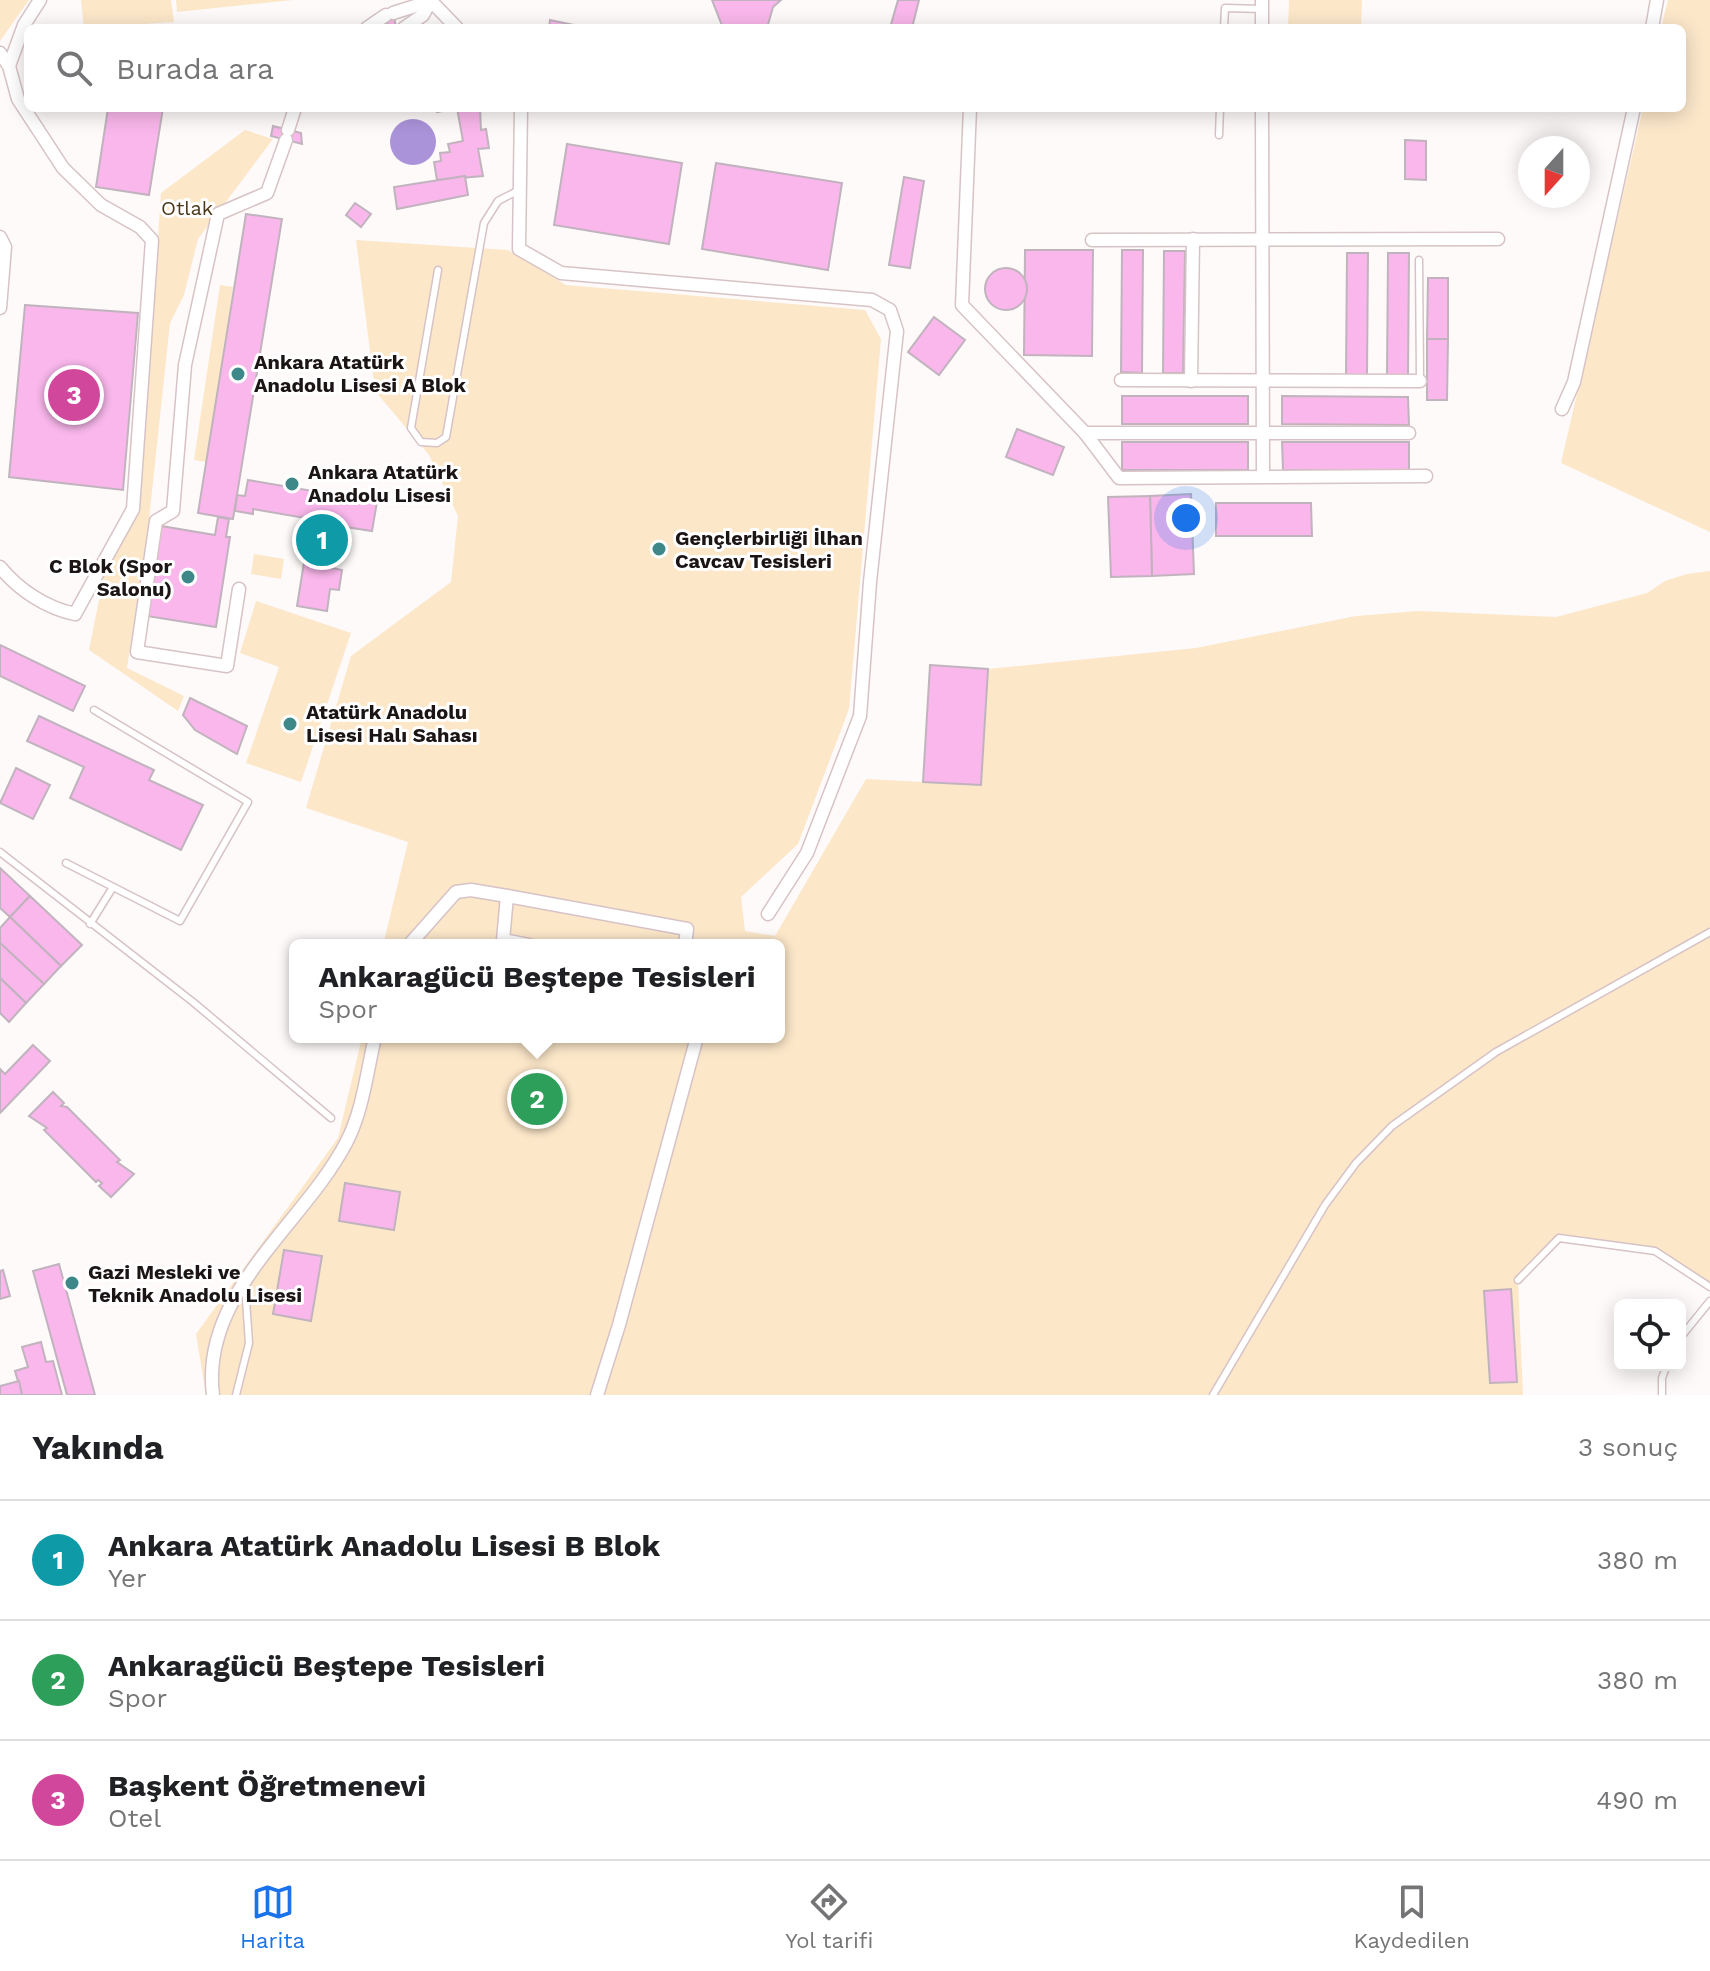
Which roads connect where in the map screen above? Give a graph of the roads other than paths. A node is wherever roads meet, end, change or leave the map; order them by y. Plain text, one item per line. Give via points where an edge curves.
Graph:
1 (40, 0) edge
2 (431, 0) edge
3 (1657, 0) edge
4 (1262, 5) edge
5 (25, 24) edge
6 (374, 24) edge
7 (410, 24) edge
8 (453, 24) edge
9 (1224, 24) edge
10 (1653, 24) edge
11 (24, 25) edge
12 (0, 53) edge
13 (9, 66) junction
14 (24, 108) edge
15 (26, 112) edge
16 (294, 112) edge
17 (521, 112) edge
18 (970, 112) edge
19 (1220, 112) edge
20 (1262, 112) edge
21 (1633, 112) edge
22 (1219, 135) dead end
23 (521, 189) junction
24 (0, 237) edge
25 (1193, 239) junction
26 (1261, 239) junction
27 (1498, 239) dead end
28 (1092, 240) dead end
29 (1419, 260) dead end
30 (438, 270) dead end
31 (0, 308) edge
32 (1121, 380) dead end
33 (1191, 381) junction
34 (1263, 381) junction
35 (1420, 381) joint
36 (1562, 409) dead end
37 (1085, 433) junction
38 (1409, 433) dead end
39 (1262, 434) junction
40 (1263, 476) junction
41 (1426, 476) dead end
42 (0, 567) edge
43 (239, 589) dead end
44 (94, 710) dead end
45 (0, 852) edge
46 (66, 863) dead end
47 (113, 887) junction
48 (507, 896) junction
49 (768, 914) dead end
50 (90, 924) junction
51 (1710, 932) edge
52 (414, 939) edge
53 (503, 939) edge
54 (686, 939) edge
55 (373, 1043) edge
56 (695, 1043) edge
57 (331, 1118) dead end
58 (1518, 1280) dead end
59 (245, 1283) junction
60 (1710, 1287) edge
61 (1710, 1301) edge
62 (1686, 1329) edge
63 (1665, 1371) edge
64 (213, 1395) edge
65 (236, 1395) edge
66 (597, 1395) edge
67 (1213, 1395) edge
68 (1662, 1395) edge

1 - 5 street
2 - 6 street
2 - 7 street
2 - 8 street
3 - 10 street
4 - 9 lane via 1225,8
11 - 13 street
12 - 13 street
13 - 14 street
15 - 42 street via 63,168 101,205 152,240 133,509 75,614 57,610 13,584
16 - 43 street via 267,193 218,214 185,365 173,511 156,521 137,652 227,666
17 - 23 street
18 - 37 street via 962,305
19 - 22 lane
20 - 26 street
21 - 36 street via 1574,382
23 - 30 lane via 498,201 484,223 446,437 432,444 421,442 411,428
23 - 49 street via 519,249 561,273 872,300 890,310 897,331 860,716 807,853
24 - 31 street via 5,247
25 - 26 street
25 - 28 street
25 - 33 street
26 - 27 street
26 - 34 street
29 - 35 lane
32 - 33 street
33 - 34 street
34 - 35 street
34 - 39 street
37 - 39 street
37 - 40 street via 1119,478
38 - 39 street
39 - 40 street
40 - 41 street
44 - 47 lane via 248,802 180,921
45 - 50 lane
46 - 47 lane
47 - 50 lane
48 - 52 street via 456,892
48 - 53 street
48 - 54 street via 687,929
50 - 57 lane
51 - 67 lane via 1496,1052 1392,1126 1325,1205
55 - 59 street via 347,1141
56 - 66 street
58 - 60 lane via 1559,1238 1655,1251
59 - 64 street via 212,1352
59 - 65 lane via 249,1343
61 - 62 lane
63 - 68 lane

